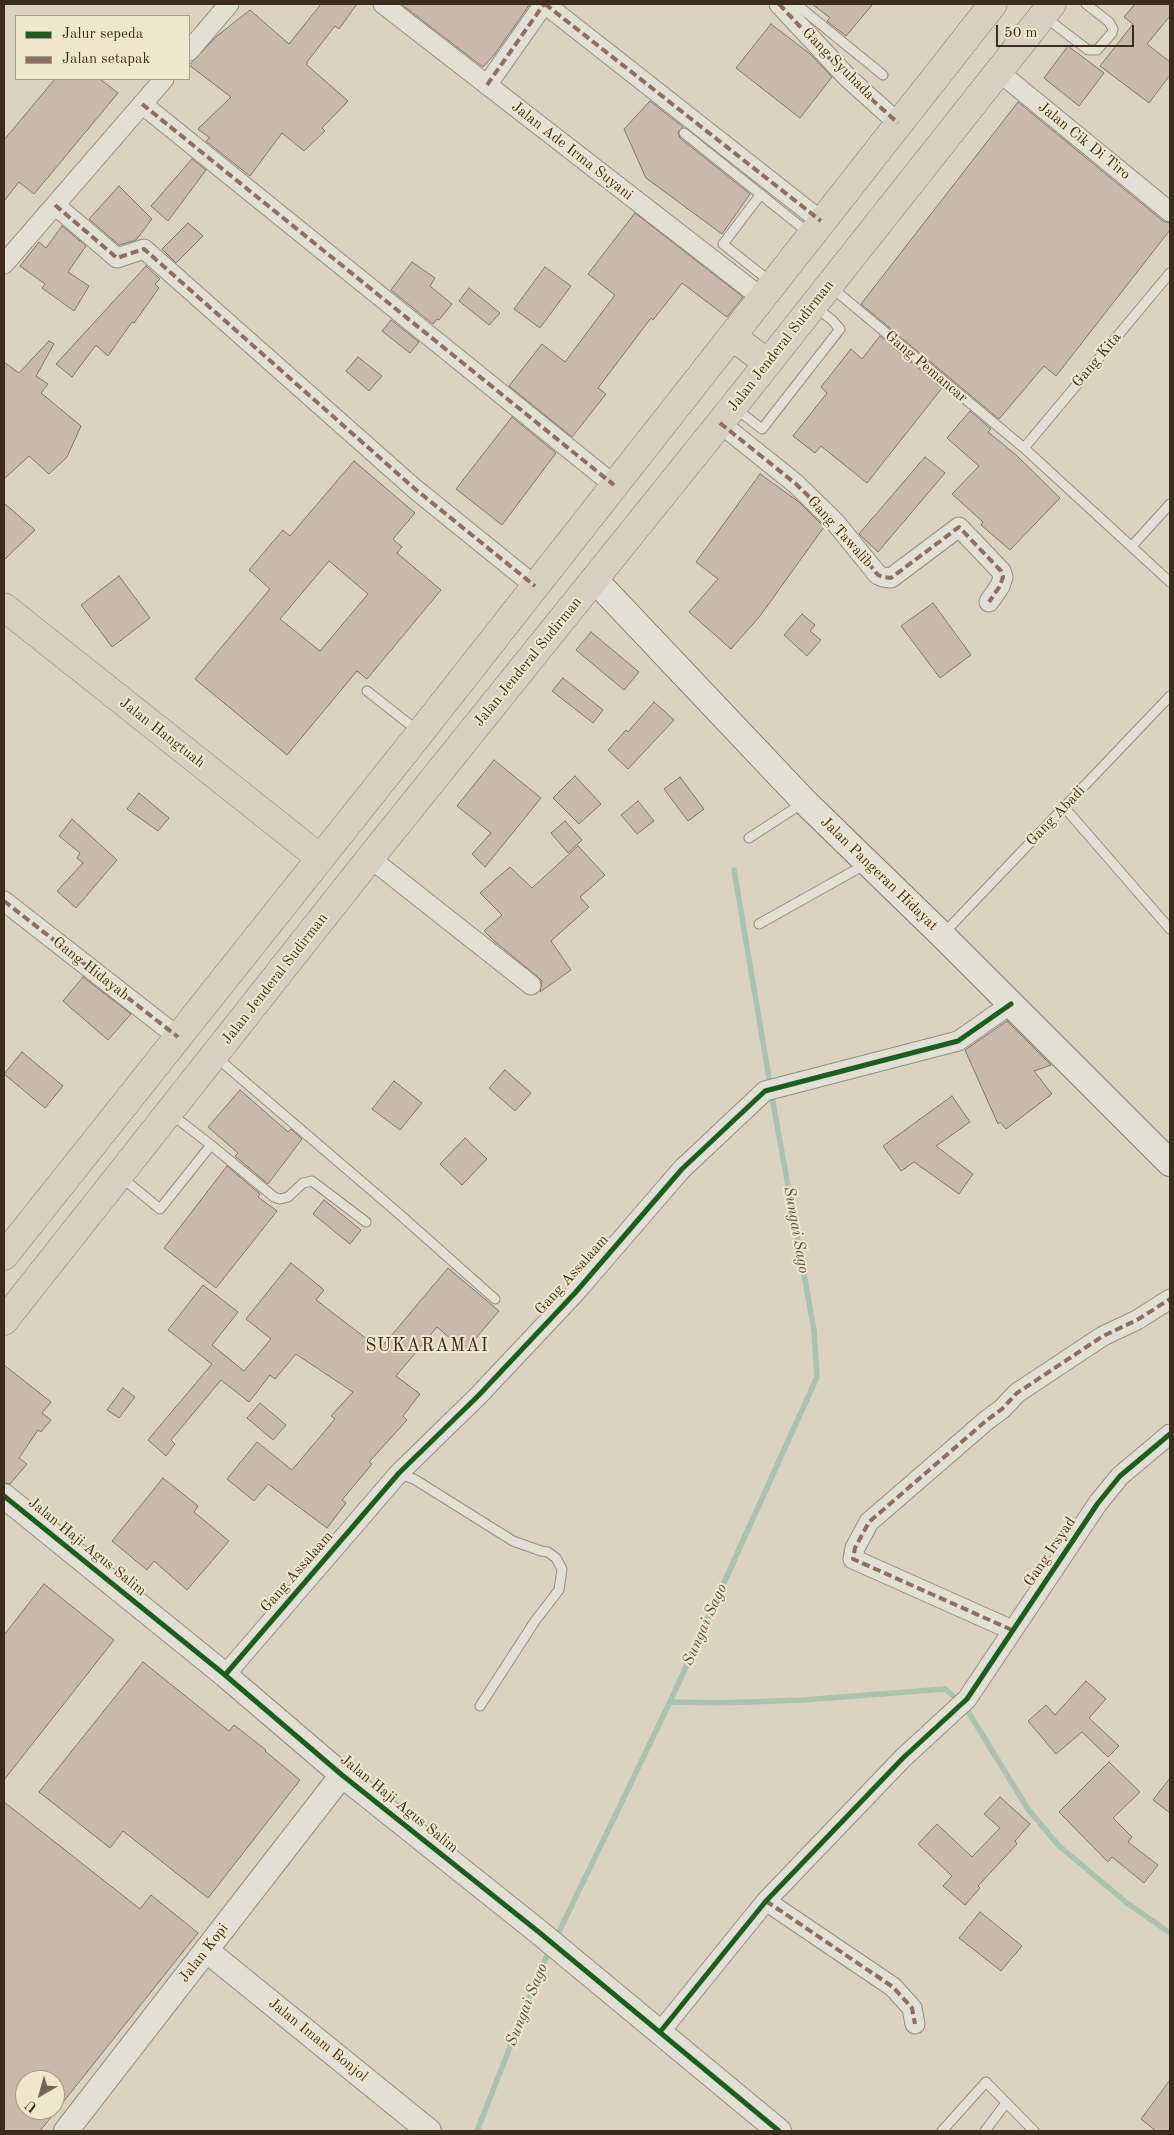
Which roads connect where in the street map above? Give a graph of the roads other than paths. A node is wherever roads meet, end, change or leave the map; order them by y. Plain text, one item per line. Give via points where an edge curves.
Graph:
1 (229, 4) edge
2 (383, 4) edge
3 (544, 4) edge
4 (779, 4) edge
5 (796, 4) edge
6 (993, 4) edge
7 (1086, 4) edge
8 (1048, 10) edge
9 (190, 49) edge
10 (998, 71) junction
11 (883, 75) dead end
12 (163, 80) edge
13 (487, 85) junction
14 (142, 104) junction
15 (898, 123) junction
16 (684, 132) dead end
17 (761, 194) junction
18 (55, 204) junction
19 (1170, 212) edge
20 (816, 227) junction
21 (4, 264) edge
22 (1170, 273) edge
23 (767, 291) junction
24 (821, 295) junction
25 (732, 336) junction
26 (767, 363) junction
27 (726, 415) junction
28 (1024, 448) junction
29 (614, 485) junction
30 (1170, 504) edge
31 (1132, 546) junction
32 (594, 579) junction
33 (1170, 582) edge
34 (535, 586) junction
35 (989, 602) dead end
36 (4, 607) edge
37 (367, 691) dead end
38 (1170, 696) edge
39 (420, 733) junction
40 (805, 802) junction
41 (1064, 808) junction
42 (749, 838) dead end
43 (320, 858) junction
44 (370, 858) junction
45 (868, 863) junction
46 (4, 901) edge
47 (758, 924) dead end
48 (1170, 929) edge
49 (942, 935) junction
50 (532, 985) dead end
51 (1011, 1004) junction
52 (178, 1037) junction
53 (214, 1055) junction
54 (169, 1112) junction
55 (210, 1145) junction
56 (1170, 1163) edge
57 (119, 1176) junction
58 (366, 1222) dead end
59 (4, 1256) edge
60 (495, 1299) dead end
61 (1170, 1299) edge
62 (4, 1321) edge
63 (1170, 1434) edge
64 (399, 1473) junction
65 (4, 1496) edge
66 (1012, 1630) junction
67 (225, 1674) junction
68 (480, 1706) dead end
69 (342, 1775) junction
70 (766, 1901) junction
71 (206, 1950) junction
72 (915, 2024) dead end
73 (660, 2032) junction
74 (1006, 2104) junction
75 (66, 2131) edge
76 (429, 2131) edge
77 (779, 2131) edge
78 (942, 2131) edge
79 (985, 2131) edge
80 (1034, 2131) edge

1 - 9 street
2 - 13 street, Jalan Ade Irma Suyani
3 - 13 street
3 - 20 street
4 - 15 street, Gang Syuhada via 848,78
5 - 11 lane
6 - 15 main road
7 - 8 lane via 1110,22 1113,29 1096,50 1088,50
8 - 10 main road, Jalan Jenderal Sudirman
10 - 19 street, Jalan Cik Di Tiro
10 - 24 main road, Jalan Jenderal Sudirman
12 - 14 street
13 - 23 street, Jalan Ade Irma Suyani
14 - 18 street
14 - 29 street
15 - 20 main road
16 - 17 lane
17 - 20 lane
17 - 23 lane via 723,244
18 - 21 street
18 - 34 street via 117,258 144,249 416,489
20 - 23 main road
22 - 28 lane, Gang Kita
23 - 25 main road
24 - 26 main road, Jalan Jenderal Sudirman
24 - 27 lane via 832,320 840,329 768,422 762,429
24 - 28 lane, Gang Pemancar
25 - 26 main road
25 - 29 main road
26 - 27 main road, Jalan Jenderal Sudirman
27 - 32 main road, Jalan Jenderal Sudirman
27 - 35 street, Gang Tawalib via 835,522 878,575 891,578 959,527 1001,570 1003,578
28 - 31 lane
29 - 34 main road
30 - 31 lane
31 - 33 lane
32 - 40 main road, Jalan Pangeran Hidayat
32 - 44 main road, Jalan Jenderal Sudirman
34 - 39 main road
36 - 43 main road, Jalan Hangtuah
37 - 39 lane
38 - 41 lane, Gang Abadi
39 - 43 main road
40 - 42 lane
40 - 45 main road, Jalan Pangeran Hidayat
41 - 48 lane
41 - 49 lane, Gang Abadi
43 - 52 main road
44 - 50 street
44 - 53 main road, Jalan Jenderal Sudirman
45 - 47 lane
45 - 49 main road, Jalan Pangeran Hidayat
46 - 52 street, Gang Hidayah
49 - 51 main road, Jalan Pangeran Hidayat
51 - 56 main road, Jalan Pangeran Hidayat
51 - 64 street, Gang Assalaam via 958,1041 765,1092 682,1169 569,1300
52 - 59 main road
53 - 54 main road, Jalan Jenderal Sudirman
53 - 60 lane
54 - 55 lane
54 - 57 main road, Jalan Jenderal Sudirman
55 - 57 lane via 160,1208
55 - 58 lane via 274,1197 288,1197 303,1183 312,1181
57 - 62 main road, Jalan Jenderal Sudirman
61 - 66 street via 1137,1320 1102,1336 1017,1393 869,1522 855,1548 854,1559
63 - 66 street, Gang Irsyad via 1120,1476 1098,1503
64 - 67 street, Gang Assalaam
64 - 68 lane via 414,1479 513,1541 548,1552 562,1569 559,1590 535,1620
65 - 67 street, Jalan Haji Agus Salim
66 - 70 street, Gang Irsyad via 963,1704 903,1758
67 - 69 street, Jalan Haji Agus Salim
69 - 71 street, Jalan Kopi
69 - 73 street, Jalan Haji Agus Salim
70 - 72 street via 893,1987 912,2008
70 - 73 street, Gang Irsyad
71 - 75 street, Jalan Kopi
71 - 76 street, Jalan Imam Bonjol
73 - 77 street, Jalan Haji Agus Salim
74 - 78 lane via 986,2082
74 - 79 lane
74 - 80 lane

